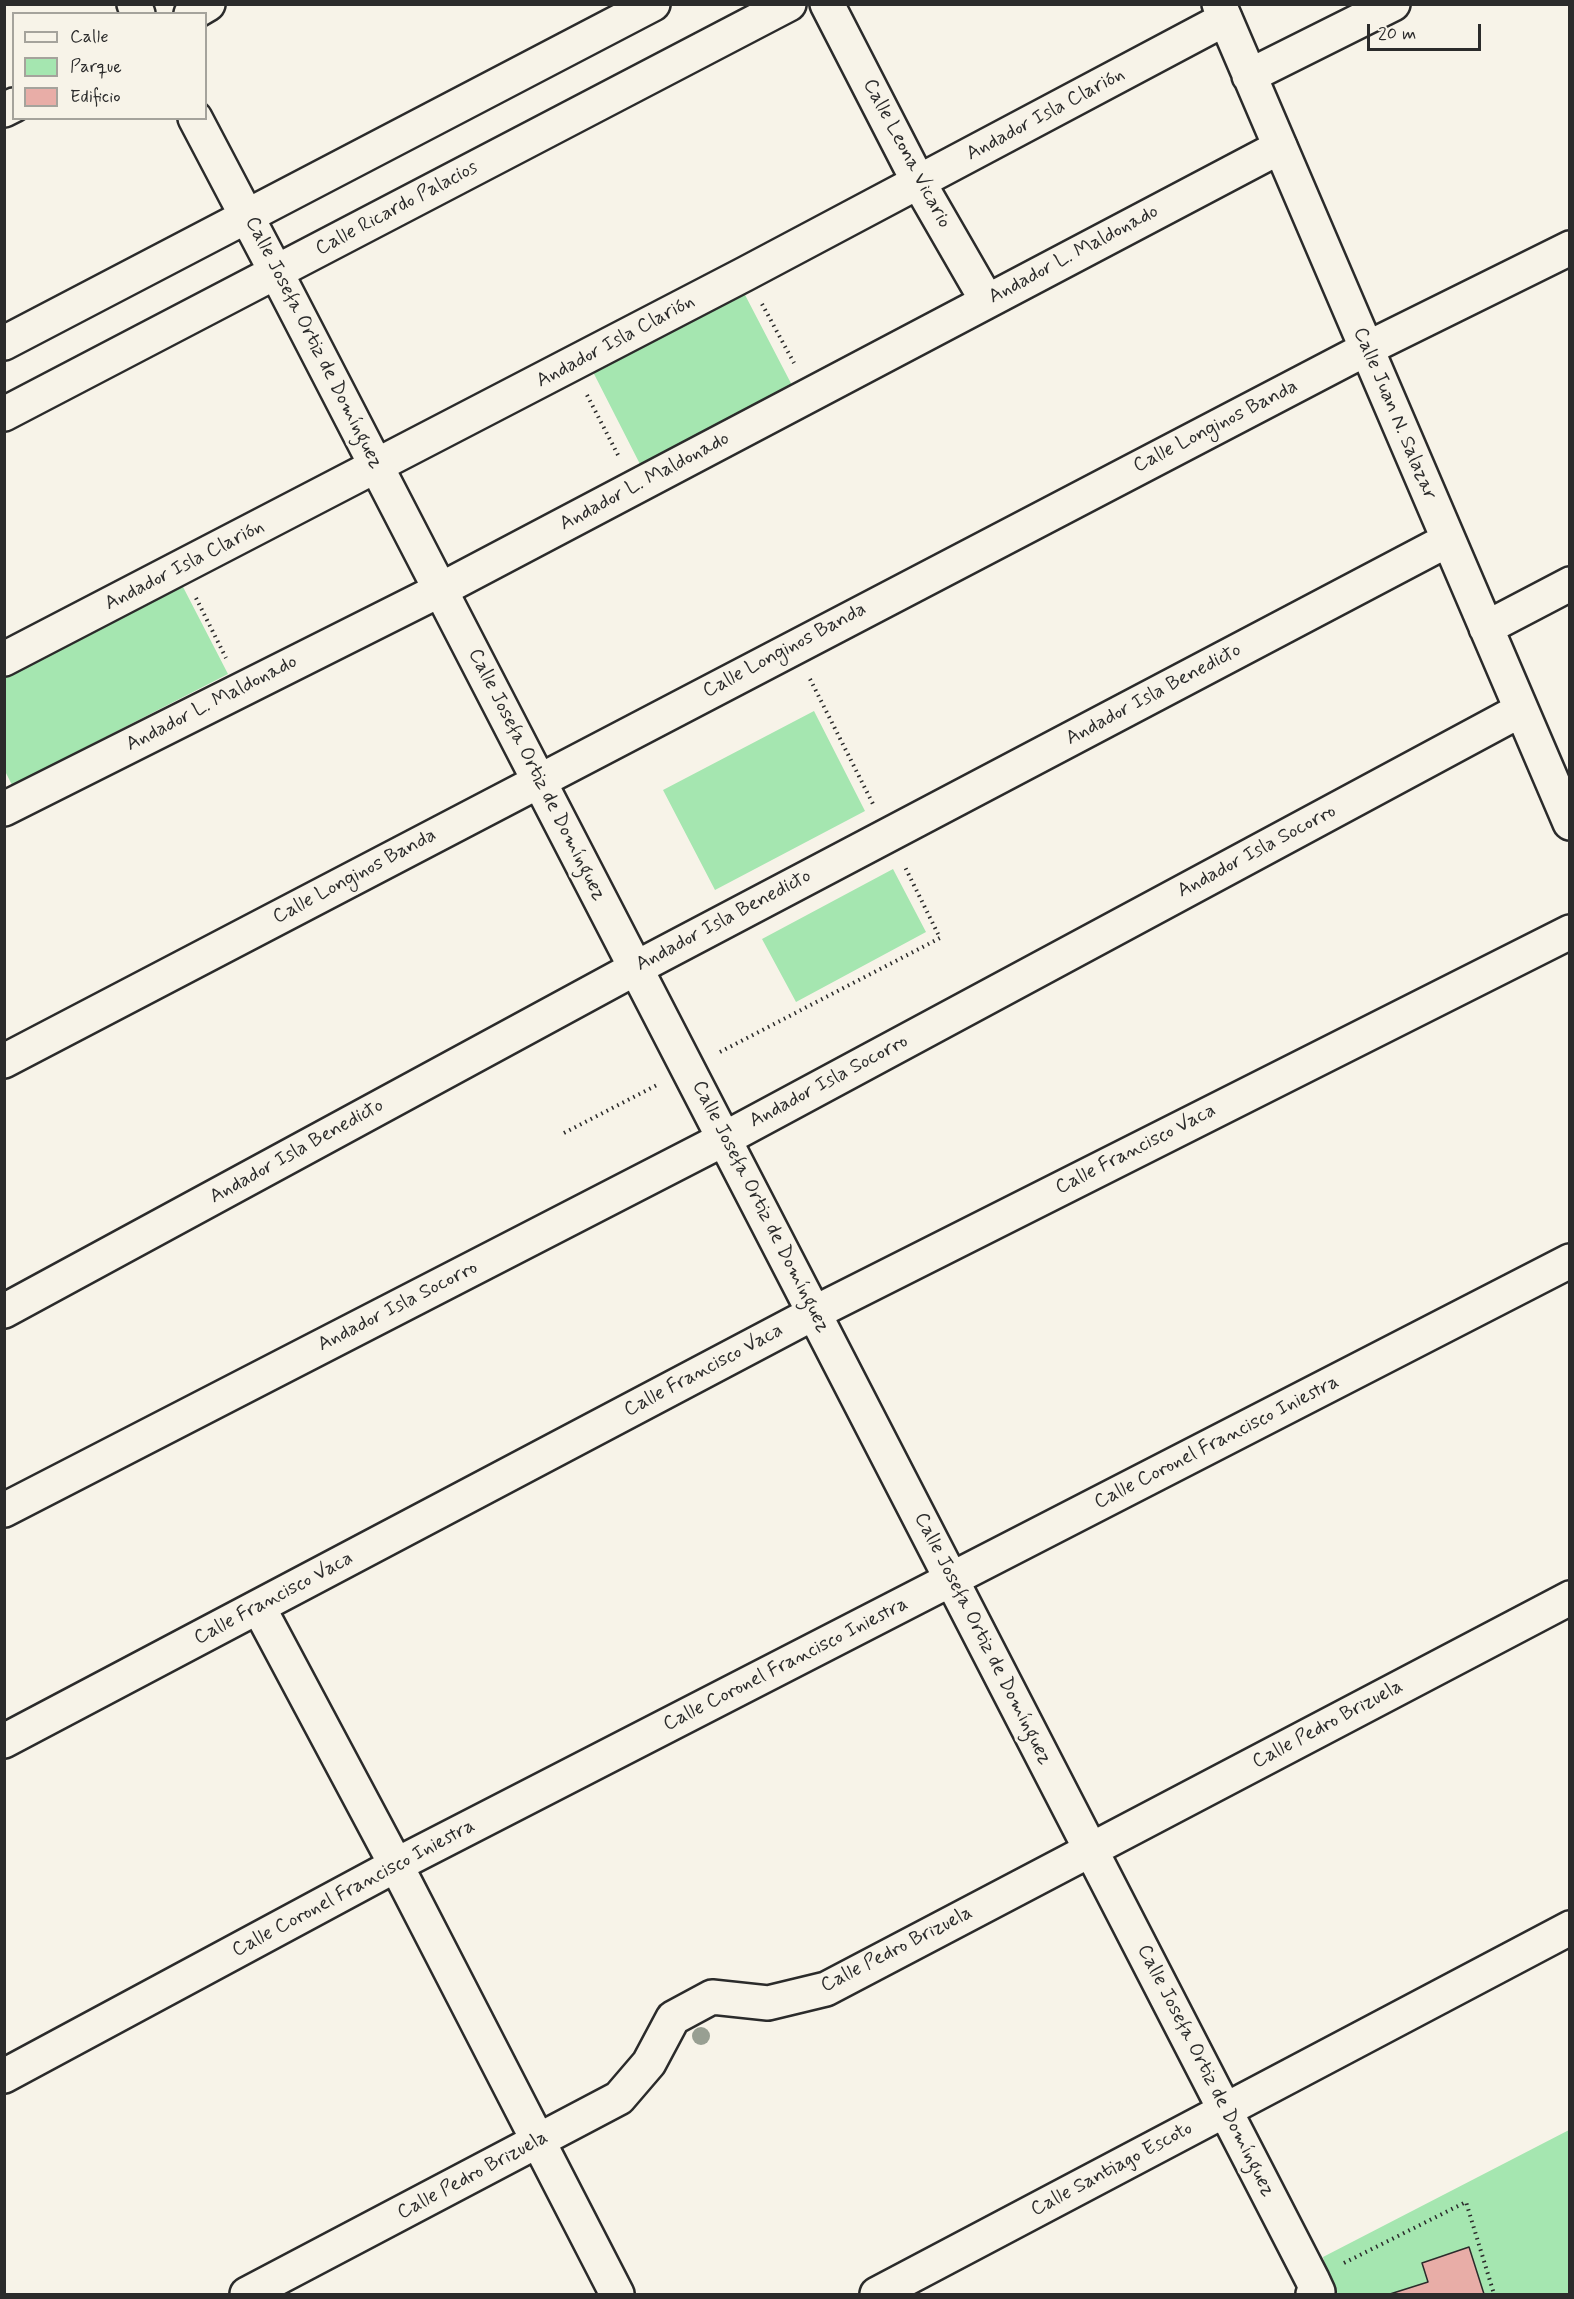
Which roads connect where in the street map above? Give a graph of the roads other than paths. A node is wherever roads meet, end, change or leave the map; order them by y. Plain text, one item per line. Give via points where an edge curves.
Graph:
1 (208, 4) edge
2 (653, 4) edge
3 (789, 4) edge
4 (827, 4) edge
5 (1394, 4) edge
6 (194, 12) edge
7 (1222, 12) edge
8 (1249, 76) junction
9 (196, 120) edge
10 (1280, 147) junction
11 (919, 183) junction
12 (247, 216) junction
13 (1569, 248) edge
14 (276, 272) junction
15 (987, 301) junction
16 (4, 343) edge
17 (1366, 348) junction
18 (4, 414) edge
19 (377, 467) junction
20 (1448, 540) junction
21 (1569, 584) edge
22 (440, 590) junction
23 (1486, 628) junction
24 (4, 659) edge
25 (1521, 710) junction
26 (539, 780) junction
27 (4, 808) edge
28 (1569, 823) edge
29 (1569, 932) edge
30 (636, 968) junction
31 (4, 1061) edge
32 (724, 1138) junction
33 (1569, 1261) edge
34 (4, 1311) edge
35 (814, 1312) junction
36 (4, 1510) edge
37 (952, 1580) junction
38 (1569, 1598) edge
39 (259, 1608) junction
40 (4, 1741) edge
41 (1091, 1850) junction
42 (396, 1865) junction
43 (1569, 1928) edge
44 (4, 2076) edge
45 (1225, 2110) junction
46 (537, 2142) junction
47 (1312, 2287) edge
48 (247, 2295) edge
49 (617, 2295) edge
50 (877, 2295) edge

1 - 6 street
2 - 12 street
3 - 14 street, Calle Ricardo Palacios
4 - 11 street, Calle Leona Vicario
5 - 8 street
7 - 8 street, Calle Juan N. Salazar
7 - 11 street, Andador Isla Clarión
8 - 10 street, Calle Juan N. Salazar
9 - 12 street, Calle Josefa Ortiz de Domínguez
10 - 15 street, Andador L. Maldonado
10 - 17 street, Calle Juan N. Salazar
11 - 15 street, Calle Leona Vicario
11 - 19 street, Andador Isla Clarión
12 - 14 street, Calle Josefa Ortiz de Domínguez
12 - 16 street
13 - 17 street, Calle Longinos Banda
14 - 18 street, Calle Ricardo Palacios
14 - 19 street, Calle Josefa Ortiz de Domínguez
15 - 22 street, Andador L. Maldonado
17 - 20 street, Calle Juan N. Salazar
17 - 26 street, Calle Longinos Banda
19 - 22 street, Calle Josefa Ortiz de Domínguez
19 - 24 street, Andador Isla Clarión
20 - 23 street, Calle Juan N. Salazar
20 - 30 street, Andador Isla Benedicto
21 - 23 street
22 - 26 street, Calle Josefa Ortiz de Domínguez
22 - 27 street, Andador L. Maldonado
23 - 25 street, Calle Juan N. Salazar
25 - 28 street, Calle Juan N. Salazar
25 - 32 street, Andador Isla Socorro
26 - 30 street, Calle Josefa Ortiz de Domínguez
26 - 31 street, Calle Longinos Banda
29 - 35 street, Calle Francisco Vaca
30 - 32 street, Calle Josefa Ortiz de Domínguez
30 - 34 street, Andador Isla Benedicto
32 - 35 street, Calle Josefa Ortiz de Domínguez
32 - 36 street, Andador Isla Socorro
33 - 37 street, Calle Coronel Francisco Iniestra
35 - 37 street, Calle Josefa Ortiz de Domínguez
35 - 39 street, Calle Francisco Vaca
37 - 41 street, Calle Josefa Ortiz de Domínguez
37 - 42 street, Calle Coronel Francisco Iniestra
38 - 41 street, Calle Pedro Brizuela
39 - 40 street, Calle Francisco Vaca
39 - 42 street
41 - 45 street, Calle Josefa Ortiz de Domínguez
41 - 46 street, Calle Pedro Brizuela via 826,1989 768,2003 712,1997 674,2018 649,2063 619,2098
42 - 44 street, Calle Coronel Francisco Iniestra
42 - 46 street
43 - 45 street, Calle Santiago Escoto
45 - 47 street, Calle Josefa Ortiz de Domínguez
45 - 50 street, Calle Santiago Escoto
46 - 48 street, Calle Pedro Brizuela
46 - 49 street

